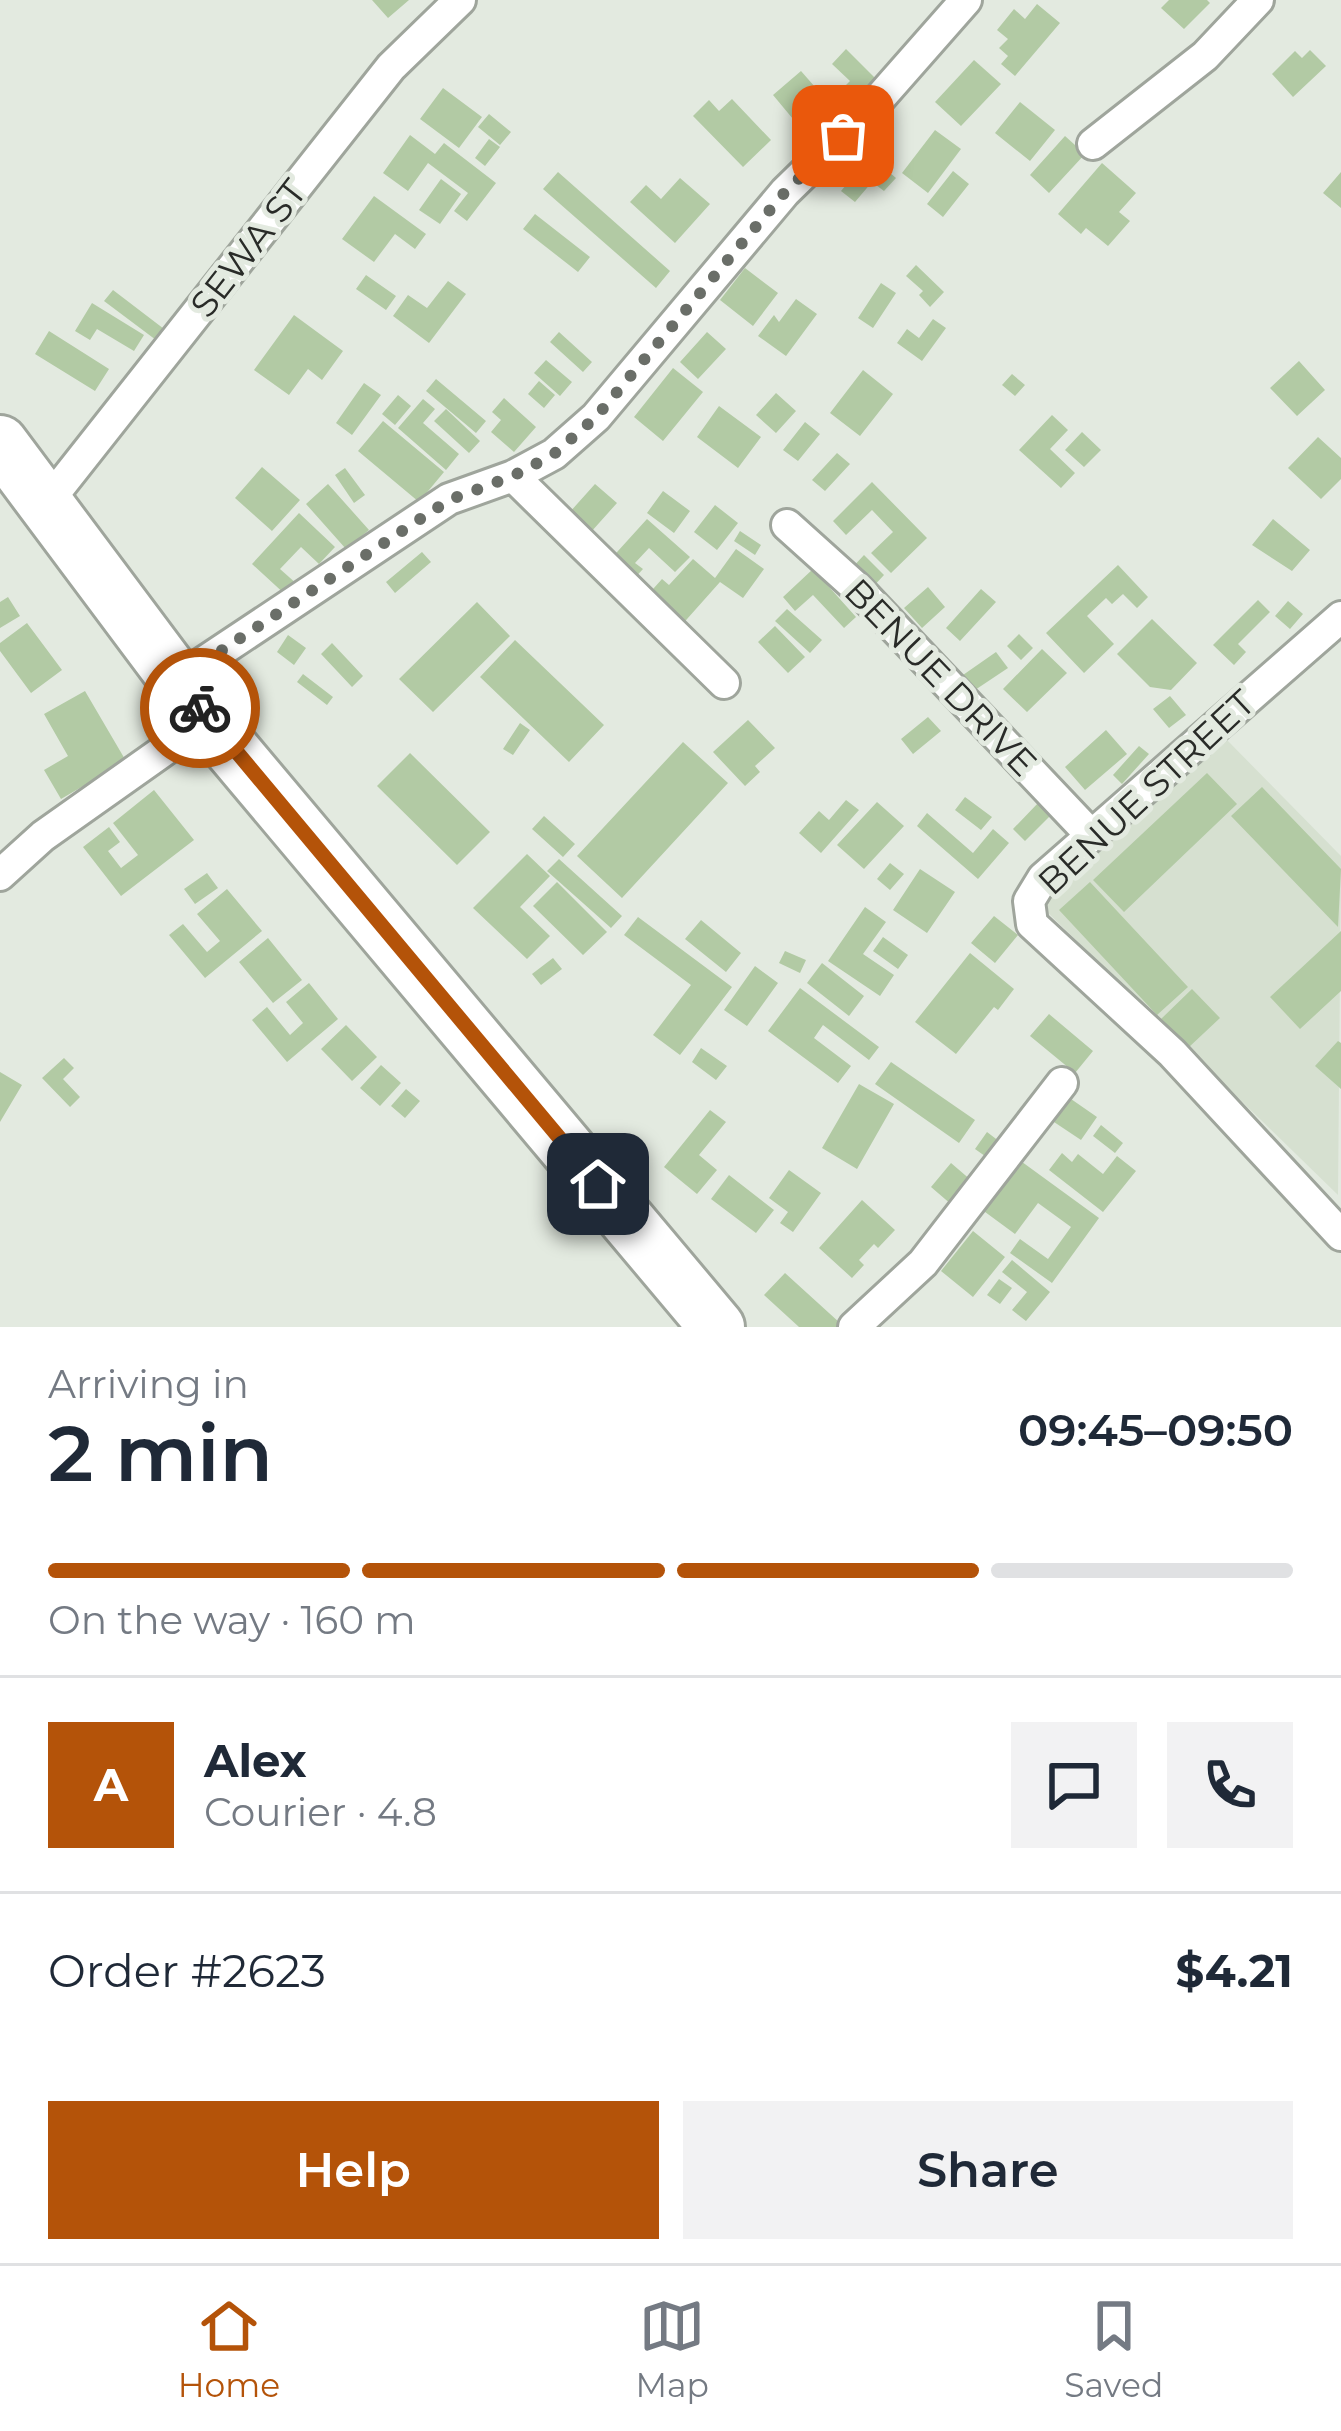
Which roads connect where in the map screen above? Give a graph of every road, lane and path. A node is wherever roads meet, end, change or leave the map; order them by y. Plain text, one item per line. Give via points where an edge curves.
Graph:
1 (460, 0) edge
2 (966, 0) edge
3 (1258, 0) edge
4 (1094, 144) dead end
5 (0, 442) edge
6 (513, 476) junction
7 (46, 504) junction
8 (787, 525) dead end
9 (1341, 617) edge
10 (724, 683) dead end
11 (194, 699) junction
12 (1090, 834) junction
13 (0, 875) edge
14 (1062, 1083) dead end
15 (1341, 1235) edge
16 (718, 1327) edge
17 (854, 1327) edge

1 - 7 street, SEWA ST via 391,67
2 - 6 street via 785,192 596,417
3 - 4 street via 1205,56
5 - 7 highway
6 - 10 street
6 - 11 street via 449,500
7 - 11 highway
8 - 12 street, BENUE DRIVE
9 - 12 street, BENUE STREET
11 - 13 street
11 - 16 highway
12 - 15 street, BENUE STREET via 1043,878 1029,901 1032,924 1172,1053
14 - 17 street via 923,1263

